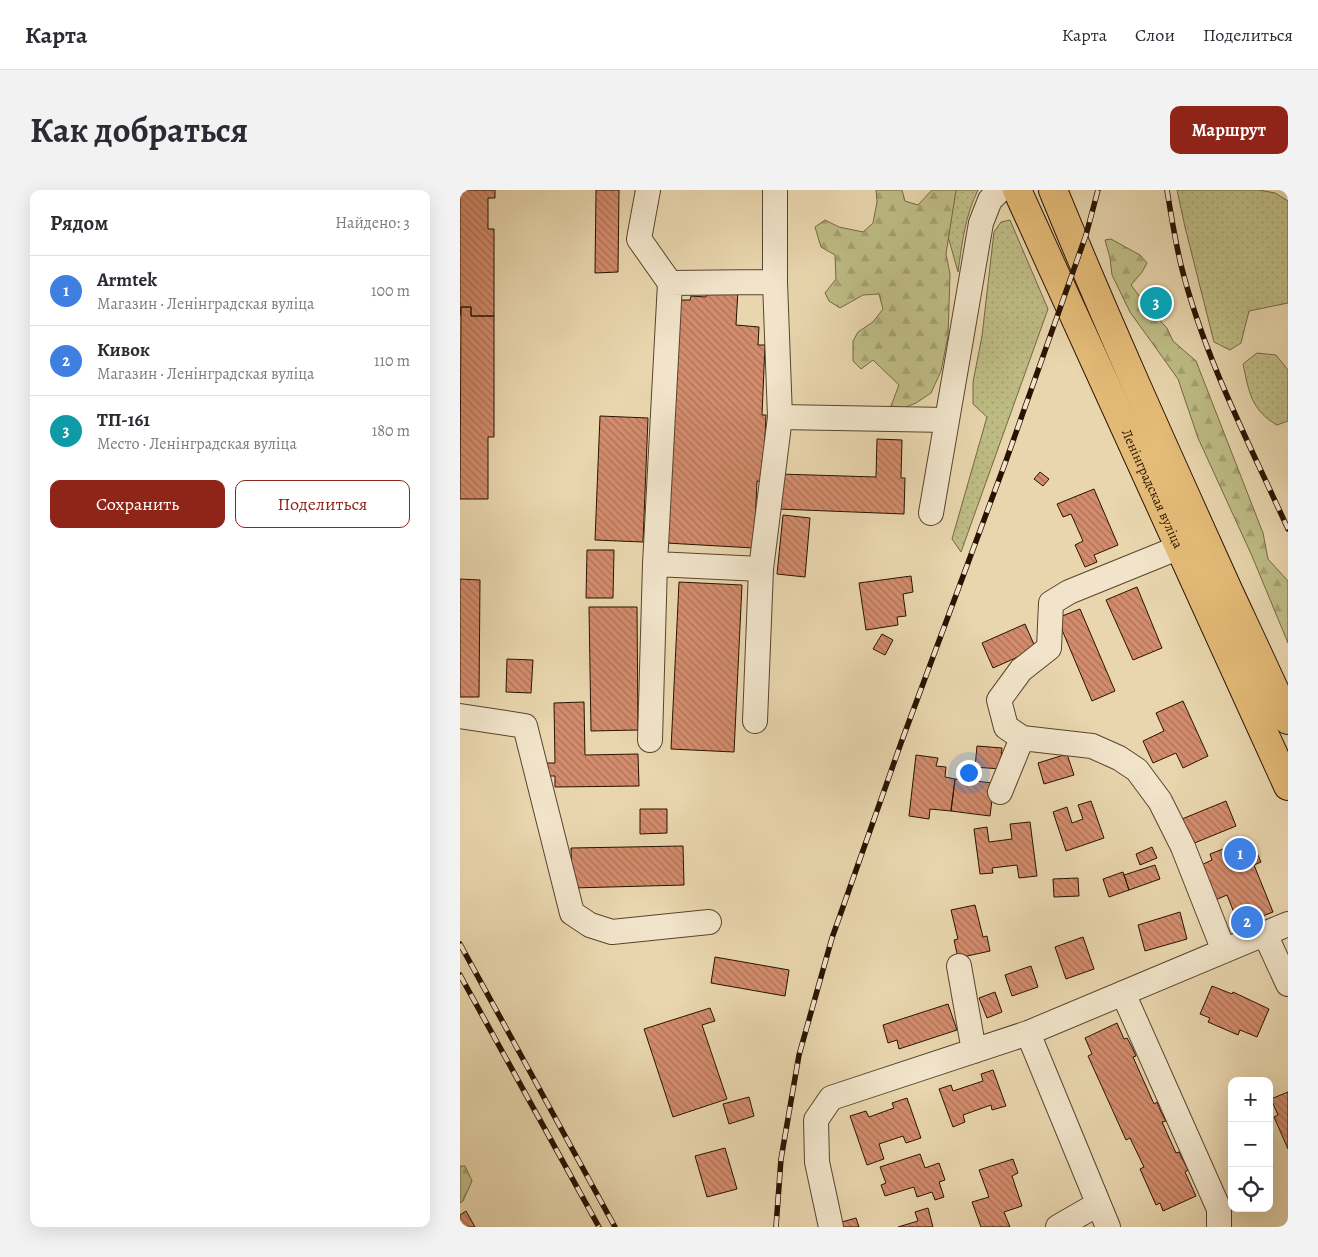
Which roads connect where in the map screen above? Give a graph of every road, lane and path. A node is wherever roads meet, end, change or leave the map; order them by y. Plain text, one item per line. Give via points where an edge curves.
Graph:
1 (648, 190) edge
2 (776, 190) edge
3 (1000, 190) edge
4 (1017, 190) edge
5 (1053, 190) edge
6 (775, 282) junction
7 (670, 283) junction
8 (780, 417) junction
9 (947, 420) junction
10 (931, 513) dead end
11 (1180, 547) junction
12 (655, 564) junction
13 (761, 569) junction
14 (460, 716) edge
15 (1288, 720) edge
16 (755, 722) dead end
17 (1022, 738) junction
18 (650, 740) dead end
19 (1288, 786) edge
20 (1000, 792) dead end
21 (709, 922) dead end
22 (1288, 924) edge
23 (1265, 934) junction
24 (1224, 951) junction
25 (959, 966) dead end
26 (1288, 984) edge
27 (1123, 993) junction
28 (1028, 1033) junction
29 (974, 1051) junction
30 (1098, 1204) junction
31 (831, 1227) edge
32 (1058, 1227) edge
33 (1108, 1227) edge
34 (1219, 1227) edge

1 - 7 street via 640,239
2 - 6 street
3 - 9 street via 990,200 981,223
4 - 11 main road, Ленінградская вуліца
5 - 15 main road, Ленінградская вуліца via 1090,280
6 - 7 street
6 - 8 street
7 - 12 street
8 - 9 street
8 - 13 street
9 - 10 street
11 - 17 street via 1070,592 1051,603 1049,648 1021,670 999,700 1006,727
11 - 19 main road, Ленінградская вуліца
12 - 13 street
12 - 18 street
13 - 16 street
14 - 21 street via 525,726 572,913 590,926 612,932
17 - 20 street
17 - 24 street via 1092,746 1137,770 1160,802 1183,847
22 - 23 street
23 - 24 street
23 - 26 street
24 - 27 street
25 - 29 street
27 - 28 street
27 - 34 street via 1219,1209
28 - 29 street
28 - 30 street
29 - 31 street via 831,1098 816,1120 817,1162
30 - 32 street
30 - 33 street

